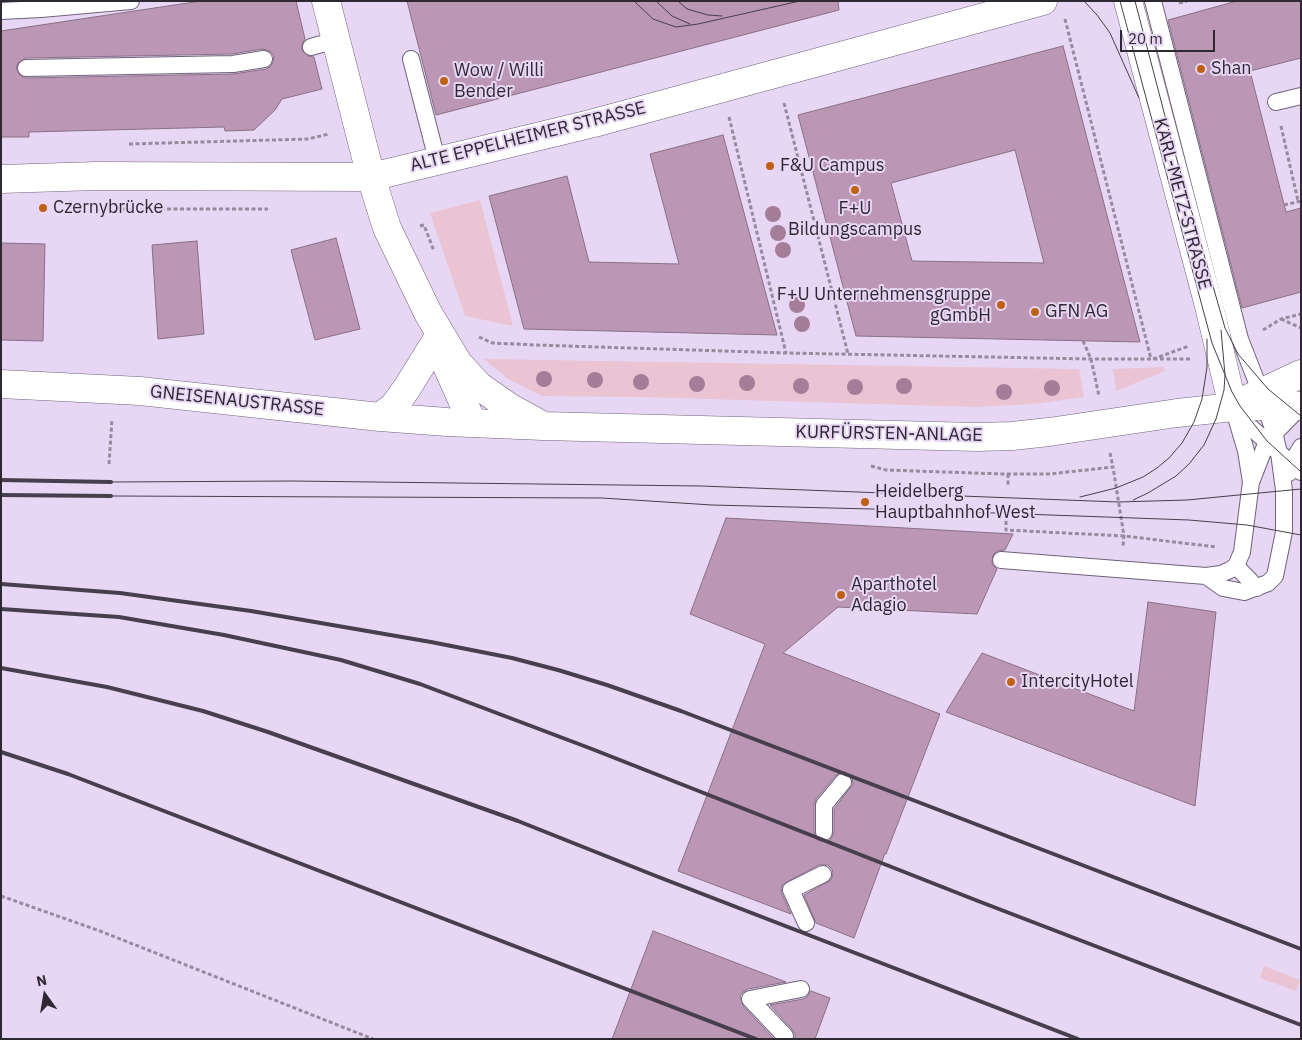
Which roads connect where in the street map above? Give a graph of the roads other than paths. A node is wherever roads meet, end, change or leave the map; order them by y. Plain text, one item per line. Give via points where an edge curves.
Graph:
1 (131, 1) edge
2 (326, 1) edge
3 (1128, 1) edge
4 (1153, 1) edge
5 (1053, 6) edge
6 (1, 11) edge
7 (264, 59) dead end
8 (410, 59) dead end
9 (26, 68) dead end
10 (1301, 96) edge
11 (1276, 102) road end
12 (437, 160) junction
13 (371, 177) junction
14 (1, 179) edge
15 (428, 314) junction
16 (436, 341) junction
17 (1228, 341) junction
18 (1301, 374) edge
19 (1, 384) edge
20 (1281, 400) edge
21 (1233, 407) junction
22 (380, 417) junction
23 (472, 422) junction
24 (543, 426) junction
25 (1270, 437) junction
26 (1301, 447) edge
27 (1290, 463) edge
28 (1251, 482) junction
29 (1239, 559) junction
30 (1001, 560) dead end
31 (1206, 576) junction
32 (1257, 588) junction
33 (843, 782) dead end
34 (824, 832) dead end
35 (823, 874) dead end
36 (806, 922) dead end
37 (801, 989) dead end
38 (785, 1036) dead end

1 - 6 lane
2 - 13 street, KURFÜRSTEN-ANLAGE via 324,43 359,128
3 - 17 street, KARL-METZ-STRASSE
4 - 17 lane
5 - 12 street, ALTE EPPELHEIMER STRASSE
7 - 9 lane via 233,64
8 - 12 lane
10 - 11 lane
12 - 13 street, ALTE EPPELHEIMER STRASSE
13 - 14 street, ALTE EPPELHEIMER STRASSE
13 - 15 street, KURFÜRSTEN-ANLAGE via 387,228
15 - 16 street, KURFÜRSTEN-ANLAGE
15 - 24 street, KURFÜRSTEN-ANLAGE via 458,363 479,386
16 - 22 street via 408,388
16 - 23 street, KURFÜRSTEN-ANLAGE
17 - 20 lane
17 - 20 lane via 1238,362
17 - 21 street, KARL-METZ-STRASSE
18 - 20 street, KURFÜRSTEN-ANLAGE
19 - 22 street, GNEISENAUSTRASSE via 140,391
20 - 21 street, KURFÜRSTEN-ANLAGE
20 - 25 lane
20 - 25 lane
21 - 24 street, KURFÜRSTEN-ANLAGE via 1012,436
21 - 25 lane via 1248,425
21 - 28 lane
22 - 23 street, GNEISENAUSTRASSE
23 - 24 street, KURFÜRSTEN-ANLAGE
25 - 27 lane
25 - 28 lane
26 - 27 lane
27 - 32 lane via 1284,490 1284,532 1275,576
28 - 29 lane
29 - 31 lane via 1221,574
29 - 32 lane
30 - 31 lane
31 - 32 lane via 1223,588 1244,592
33 - 34 lane via 824,805
35 - 36 lane via 791,890
37 - 38 lane via 750,998

